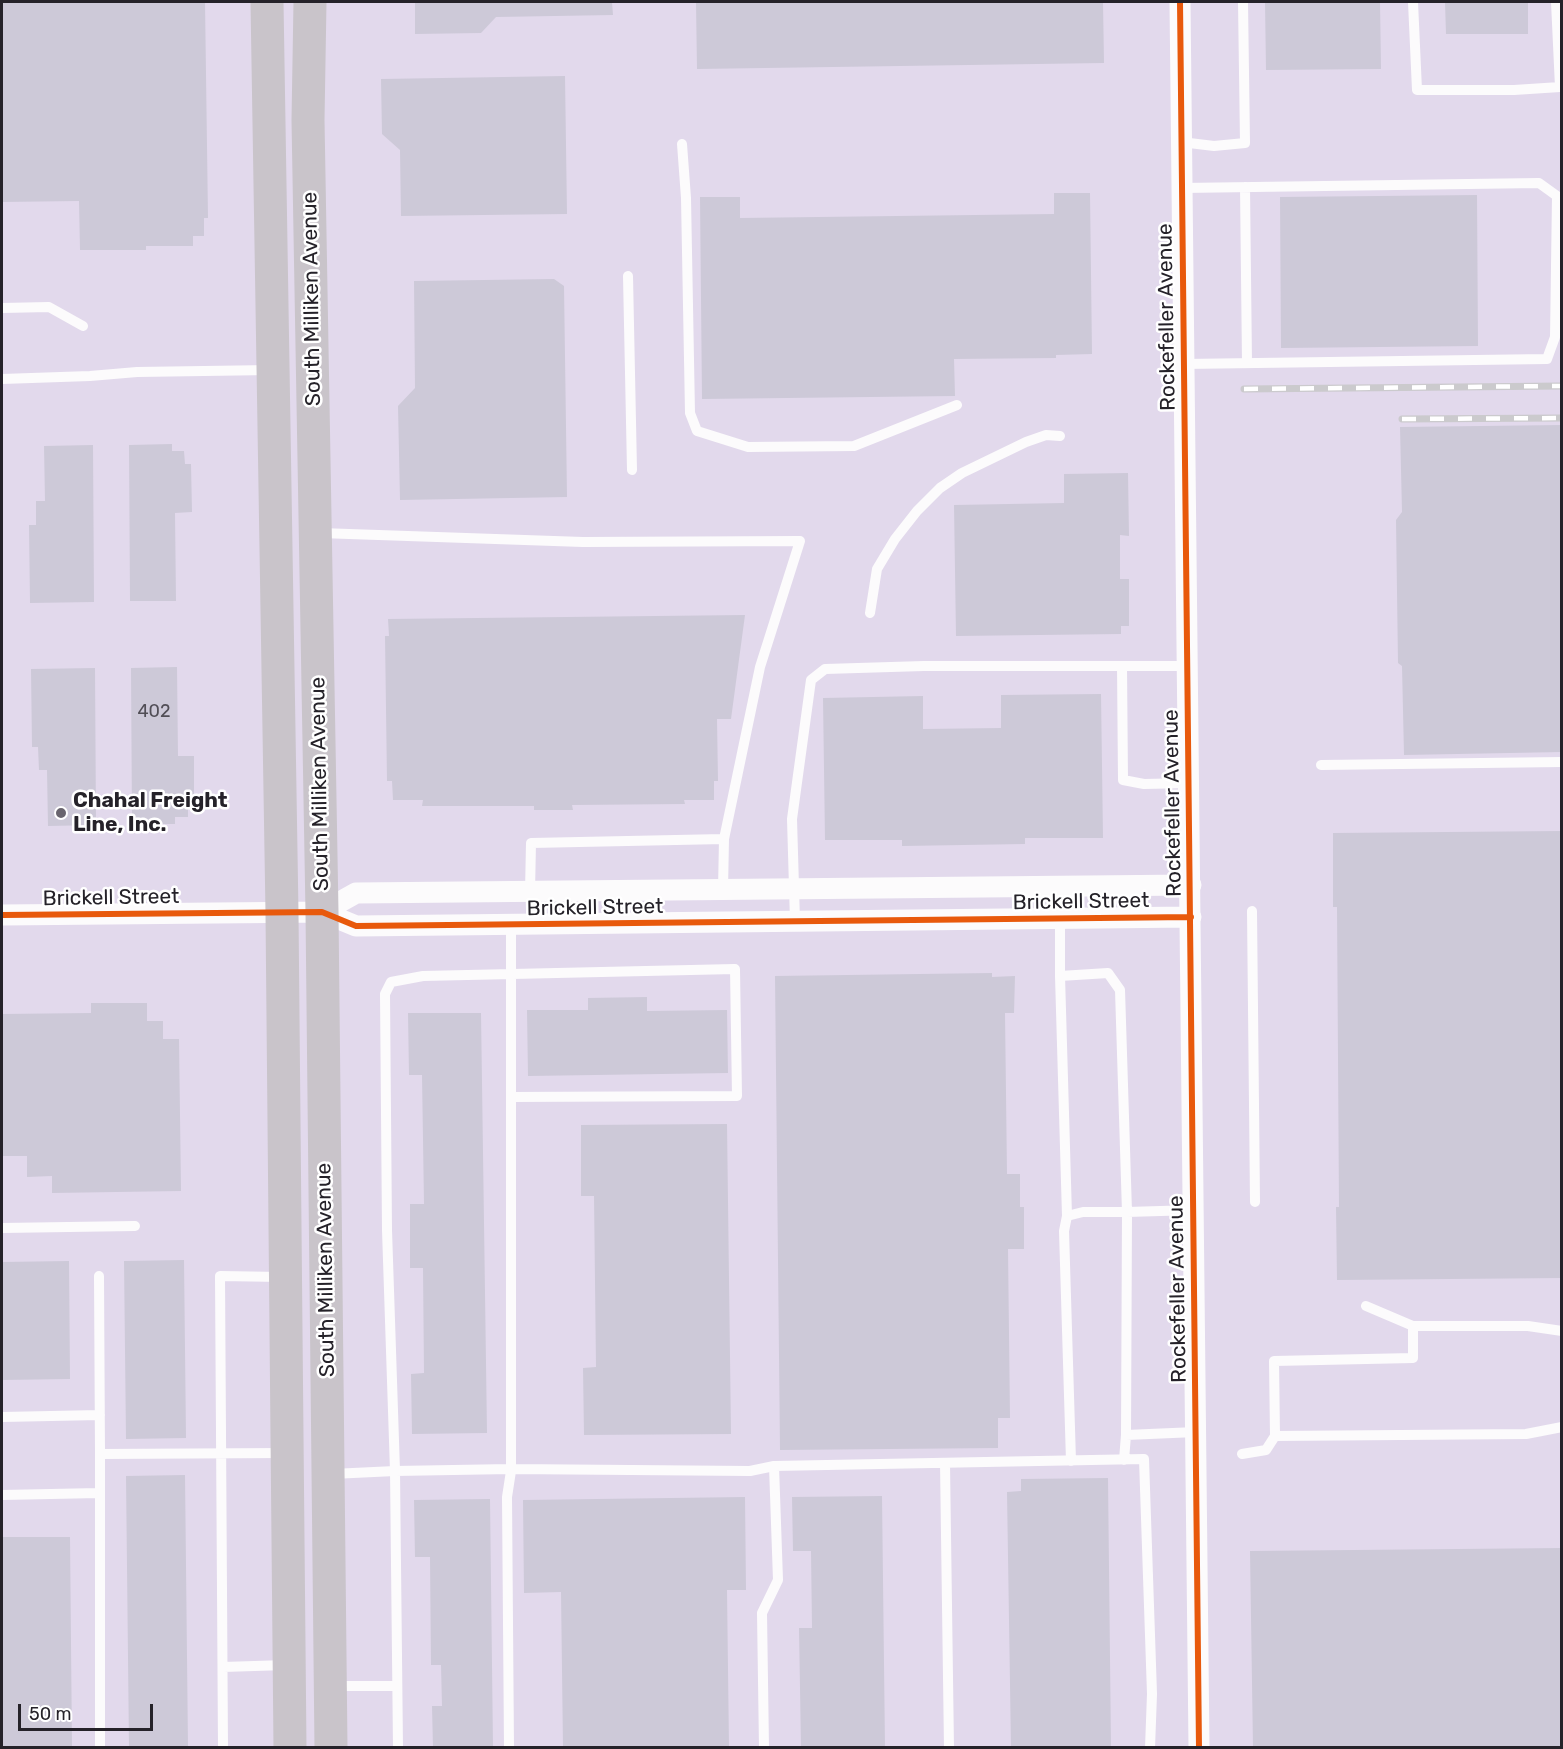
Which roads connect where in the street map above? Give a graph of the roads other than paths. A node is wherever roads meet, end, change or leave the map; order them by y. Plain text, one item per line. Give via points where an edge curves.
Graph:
1 (267, 2) edge
2 (310, 2) edge
3 (1180, 2) edge
4 (1243, 2) edge
5 (1413, 2) edge
6 (1556, 2) edge
7 (1181, 142) junction
8 (682, 144) dead end
9 (1245, 187) junction
10 (1182, 188) junction
11 (627, 276) dead end
12 (2, 308) edge
13 (83, 326) dead end
14 (1247, 363) junction
15 (1184, 364) junction
16 (274, 370) junction
17 (2, 379) edge
18 (957, 405) dead end
19 (1060, 436) dead end
20 (632, 470) dead end
21 (316, 532) junction
22 (870, 613) dead end
23 (1122, 666) junction
24 (1188, 666) junction
25 (1562, 762) edge
26 (1321, 765) dead end
27 (1189, 783) junction
28 (724, 840) junction
29 (1191, 885) junction
30 (794, 889) junction
31 (723, 890) junction
32 (530, 891) junction
33 (1252, 911) dead end
34 (322, 912) junction
35 (282, 913) junction
36 (2, 915) edge
37 (1191, 917) junction
38 (1060, 918) junction
39 (795, 921) junction
40 (511, 926) junction
41 (510, 974) junction
42 (1060, 976) junction
43 (511, 1097) junction
44 (1255, 1202) dead end
45 (1194, 1210) junction
46 (1127, 1212) junction
47 (1067, 1216) junction
48 (135, 1226) dead end
49 (2, 1228) edge
50 (99, 1276) dead end
51 (285, 1277) junction
52 (1366, 1306) dead end
53 (1413, 1326) junction
54 (1562, 1331) edge
55 (100, 1415) junction
56 (2, 1417) edge
57 (1562, 1427) edge
58 (1196, 1432) junction
59 (1126, 1435) junction
60 (1275, 1436) junction
61 (287, 1452) junction
62 (221, 1453) junction
63 (99, 1454) junction
64 (1242, 1454) dead end
65 (1124, 1460) junction
66 (1071, 1461) junction
67 (945, 1463) junction
68 (774, 1466) junction
69 (511, 1469) junction
70 (395, 1471) junction
71 (329, 1474) junction
72 (99, 1493) junction
73 (2, 1494) edge
74 (290, 1665) junction
75 (223, 1667) junction
76 (331, 1686) junction
77 (397, 1686) junction
78 (100, 1748) edge
79 (223, 1748) edge
80 (290, 1748) edge
81 (331, 1748) edge
82 (398, 1748) edge
83 (509, 1748) edge
84 (764, 1748) edge
85 (949, 1748) edge
86 (1150, 1748) edge
87 (1199, 1748) edge

1 - 16 main road, South Milliken Avenue
2 - 21 main road, South Milliken Avenue via 308,120
3 - 7 street, Rockefeller Avenue
4 - 7 lane via 1245,143 1214,146
5 - 6 lane via 1417,90 1560,87
7 - 10 street, Rockefeller Avenue
8 - 18 lane via 690,413 697,432 748,447 855,446
9 - 10 lane
9 - 14 lane
9 - 14 lane via 1539,183 1557,196 1555,338 1547,359
10 - 15 street, Rockefeller Avenue
11 - 20 lane
12 - 13 lane via 49,307
14 - 15 lane
15 - 24 street, Rockefeller Avenue
16 - 17 lane
16 - 35 main road, South Milliken Avenue
19 - 22 lane via 1046,435 1026,442 962,472 940,488 895,539 878,569
21 - 28 lane via 583,542 800,541 760,667
21 - 34 main road, South Milliken Avenue
23 - 24 lane
23 - 27 lane via 1123,780
23 - 30 lane via 825,669 811,680 792,819
24 - 27 street, Rockefeller Avenue
25 - 26 lane
27 - 29 street, Rockefeller Avenue
28 - 31 lane
28 - 32 lane via 531,843
29 - 30 street, Brickell Street
29 - 37 street, Rockefeller Avenue
30 - 31 street, Brickell Street
30 - 39 lane
31 - 32 street, Brickell Street
32 - 34 street, Brickell Street via 356,893
33 - 44 lane
34 - 35 street, Brickell Street
34 - 40 street, Brickell Street via 356,926
34 - 71 main road, South Milliken Avenue
35 - 36 street, Brickell Street
35 - 51 main road, South Milliken Avenue
37 - 38 street, Brickell Street
37 - 45 street, Rockefeller Avenue
38 - 39 street, Brickell Street
38 - 42 lane
39 - 40 street, Brickell Street
40 - 41 lane
41 - 43 lane
41 - 43 lane via 735,969 737,1096
41 - 70 lane via 423,976 390,982 385,994
42 - 46 lane via 1108,973 1120,990
42 - 47 lane
43 - 69 lane
45 - 46 lane
45 - 58 street, Rockefeller Avenue
46 - 47 lane
46 - 59 lane
47 - 66 lane via 1064,1231
48 - 49 lane
50 - 55 lane
51 - 61 main road, South Milliken Avenue
51 - 62 lane via 220,1276
52 - 53 lane
53 - 54 lane via 1528,1326
53 - 60 lane via 1413,1358 1274,1361
55 - 56 lane
55 - 63 lane
57 - 60 lane via 1526,1434
58 - 59 lane
58 - 87 street, Rockefeller Avenue
59 - 65 lane
60 - 64 lane via 1266,1450
61 - 62 lane
61 - 74 main road, South Milliken Avenue
62 - 63 lane
62 - 75 lane
63 - 72 lane
65 - 66 lane
65 - 86 lane via 1144,1459 1152,1694
66 - 67 lane
67 - 68 lane
67 - 85 lane
68 - 69 lane via 750,1471
68 - 84 lane via 778,1580 762,1613
69 - 70 lane
69 - 83 lane via 507,1497
70 - 71 lane
70 - 77 lane
71 - 76 main road, South Milliken Avenue
72 - 73 lane
72 - 78 lane
74 - 75 lane
74 - 80 main road, South Milliken Avenue
75 - 79 lane
76 - 77 lane
76 - 81 main road, South Milliken Avenue
77 - 82 lane

